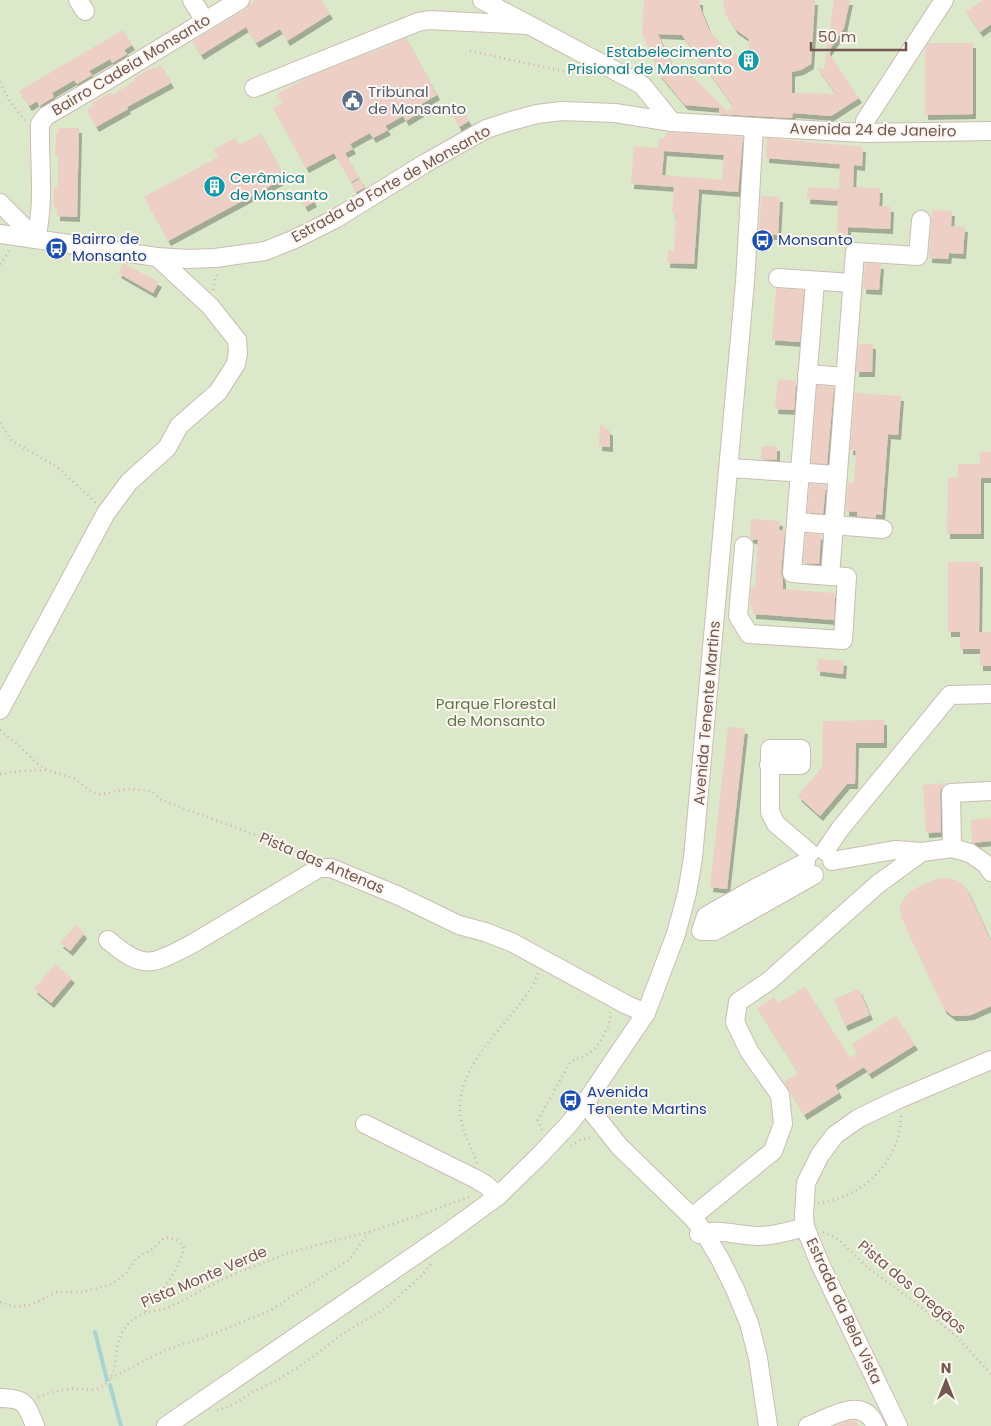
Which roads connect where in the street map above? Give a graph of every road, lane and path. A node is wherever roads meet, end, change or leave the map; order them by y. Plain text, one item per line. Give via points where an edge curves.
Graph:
1 (192, 0) edge
2 (240, 0) edge
3 (482, 0) edge
4 (944, 0) edge
5 (205, 21) junction
6 (528, 25) junction
7 (470, 51) dead end
8 (580, 53) junction
9 (0, 82) edge
10 (254, 88) dead end
11 (672, 122) junction
12 (754, 127) junction
13 (991, 131) edge
14 (865, 133) junction
15 (40, 136) junction
16 (0, 202) edge
17 (921, 220) dead end
18 (0, 234) edge
19 (36, 239) junction
20 (240, 255) junction
21 (157, 257) junction
22 (778, 278) dead end
23 (814, 280) junction
24 (852, 283) junction
25 (210, 306) junction
26 (807, 374) junction
27 (845, 377) junction
28 (0, 423) edge
29 (729, 468) junction
30 (800, 473) junction
31 (838, 475) junction
32 (106, 513) junction
33 (796, 522) junction
34 (834, 525) junction
35 (882, 529) dead end
36 (744, 546) dead end
37 (830, 576) junction
38 (991, 694) edge
39 (0, 710) edge
40 (0, 730) edge
41 (769, 765) dead end
42 (48, 770) junction
43 (0, 774) edge
44 (991, 791) edge
45 (952, 848) junction
46 (922, 852) junction
47 (818, 860) junction
48 (331, 868) junction
49 (991, 872) edge
50 (676, 934) junction
51 (108, 940) dead end
52 (542, 960) junction
53 (605, 993) junction
54 (646, 1013) junction
55 (991, 1060) edge
56 (585, 1103) junction
57 (901, 1114) dead end
58 (366, 1124) dead end
59 (542, 1131) dead end
60 (492, 1190) junction
61 (810, 1204) dead end
62 (692, 1216) junction
63 (812, 1228) junction
64 (369, 1232) junction
65 (702, 1233) junction
66 (434, 1260) dead end
67 (0, 1302) edge
68 (142, 1315) junction
69 (991, 1374) edge
70 (111, 1378) junction
71 (0, 1398) edge
72 (26, 1404) junction
73 (214, 1411) dead end
74 (35, 1426) edge
75 (166, 1426) edge
76 (768, 1426) edge
77 (809, 1426) edge
78 (876, 1426) edge
79 (898, 1426) edge

1 - 5 street
2 - 5 street, Bairro Cadeia Monsanto
3 - 6 street
4 - 14 street via 865,121
5 - 15 street, Bairro Cadeia Monsanto via 46,116 40,124
6 - 8 street
6 - 10 street via 418,22
7 - 8 path via 567,72
8 - 11 street via 642,85
9 - 15 path via 23,119
11 - 12 street, Estrada do Forte de Monsanto
11 - 20 street, Estrada do Forte de Monsanto via 562,111 511,121 486,129 295,239 265,251
12 - 14 street, Avenida 24 de Janeiro
12 - 29 street, Avenida Tenente Martins
13 - 14 street, Avenida 24 de Janeiro
15 - 19 street, Bairro Cadeia Monsanto via 40,210
16 - 19 street
17 - 24 street via 918,256 855,252
18 - 19 street, Estrada do Forte de Monsanto
19 - 21 street, Estrada do Forte de Monsanto
20 - 21 street, Estrada do Forte de Monsanto
20 - 25 path via 224,266 215,278
21 - 25 street
22 - 23 street
23 - 24 street
23 - 26 street
24 - 27 street
25 - 32 street via 237,340 236,364 218,392 179,426 167,448 129,482
26 - 27 street
26 - 30 street
27 - 31 street
28 - 32 path via 12,442 58,467
29 - 30 street
29 - 50 street, Avenida Tenente Martins via 693,858
30 - 31 street
30 - 33 street
31 - 34 street
32 - 39 street
33 - 34 street
33 - 37 street via 792,573
34 - 35 street
34 - 37 street
36 - 37 street via 738,616 748,634 843,640 847,578
38 - 47 street via 950,695
40 - 42 path, Pista das Antenas via 38,765
41 - 47 street via 770,812 776,824
42 - 43 path
42 - 48 path, Pista das Antenas via 98,794 128,789 153,792 161,800 269,840
44 - 45 street via 951,793
45 - 46 street
45 - 49 street via 970,853
46 - 47 street via 896,850
46 - 62 street via 878,884 769,982 738,1002 735,1022 748,1050 780,1095 783,1124 772,1151
47 - 50 street via 715,931
48 - 51 street via 319,868 197,941 153,961 138,960
48 - 52 street, Pista das Antenas via 458,925 512,942
50 - 54 street, Avenida Tenente Martins
52 - 53 street, Pista das Antenas
52 - 60 path via 529,993 485,1046 461,1090 461,1120 468,1142
53 - 54 street, Pista das Antenas
53 - 59 path via 611,1018 606,1032 591,1053 570,1062 538,1120
54 - 56 street, Avenida Tenente Martins
55 - 63 street, Estrada da Bela Vista via 859,1118 835,1135 806,1183 804,1216
56 - 60 street, Avenida Tenente Martins via 540,1155
56 - 62 street via 620,1146
57 - 61 path via 897,1142 878,1174 847,1196
58 - 60 street
60 - 64 path, Pista Monte Verde
60 - 75 street, Avenida Tenente Martins via 392,1272
62 - 65 street
63 - 65 street via 758,1236
63 - 69 path, Pista dos Oregãos via 838,1239 868,1268 956,1336
63 - 79 street, Estrada da Bela Vista via 820,1264
64 - 68 path, Pista Monte Verde via 304,1248 219,1280 189,1298
64 - 70 path via 349,1260 269,1311 166,1350
65 - 76 street via 727,1272 749,1323 758,1358
66 - 73 path via 386,1308 274,1382 229,1407
67 - 68 path via 16,1306 33,1304 57,1292 82,1292 112,1284 142,1254 164,1238 173,1238 184,1248 181,1262 166,1287
68 - 70 path, Pista Monte Verde via 127,1324 120,1335
70 - 72 path via 98,1389 56,1392
71 - 72 street via 21,1400
72 - 74 street
77 - 78 street via 849,1409 862,1411

